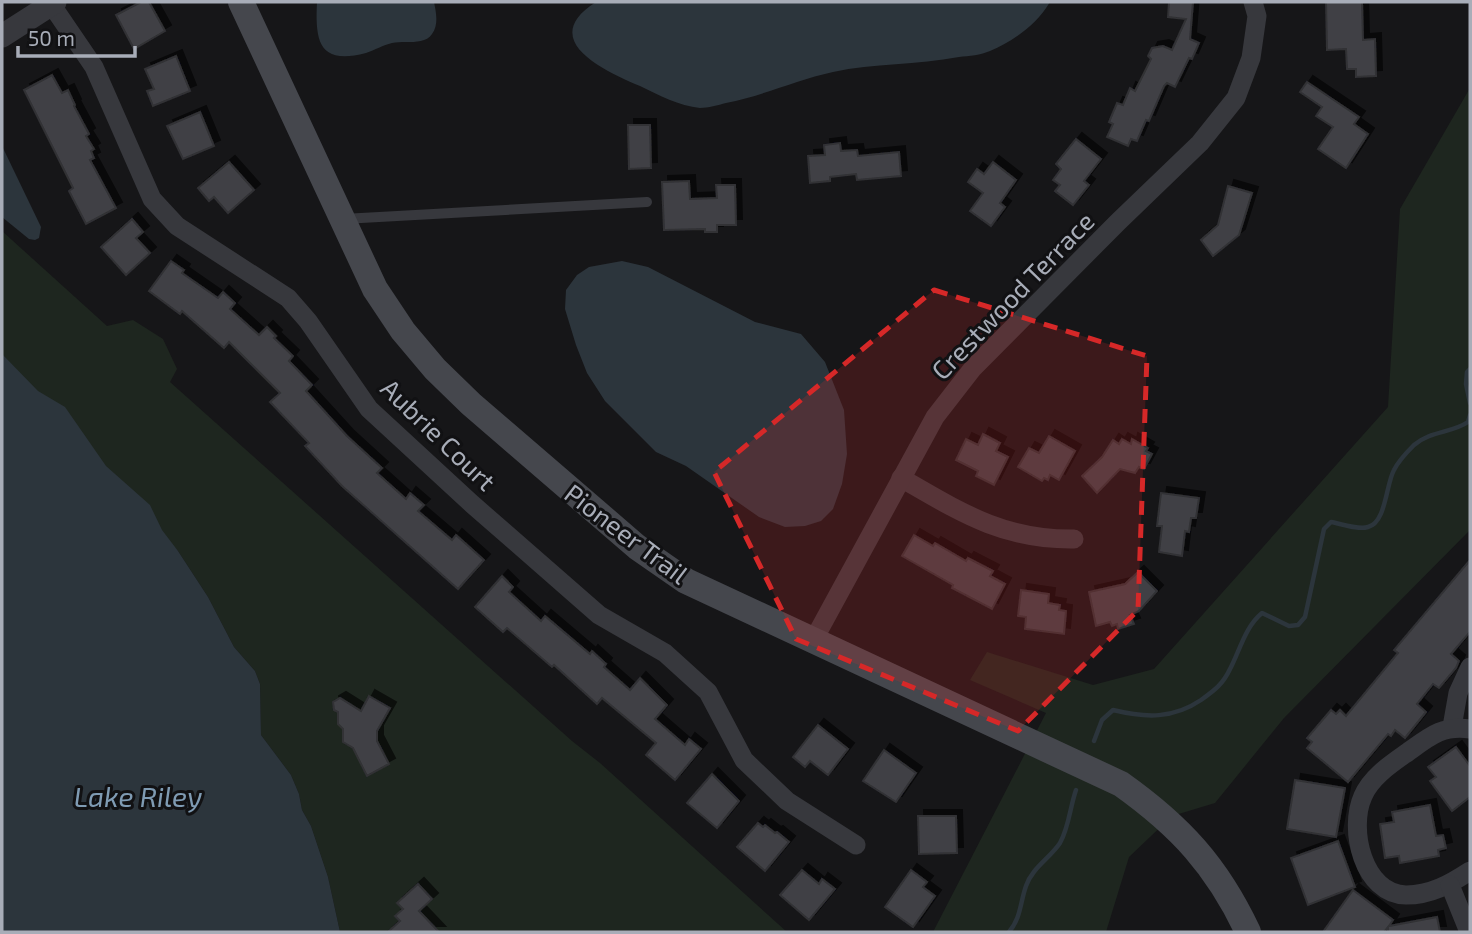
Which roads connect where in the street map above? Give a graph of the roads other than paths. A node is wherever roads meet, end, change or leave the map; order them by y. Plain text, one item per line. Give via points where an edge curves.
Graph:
1 (242, 2) edge
2 (1254, 2) edge
3 (53, 3) edge
4 (2, 36) edge
5 (647, 202) dead end
6 (341, 219) junction
7 (901, 478) junction
8 (1074, 539) dead end
9 (813, 641) junction
10 (1470, 667) edge
11 (1461, 728) edge
12 (856, 845) dead end
13 (1470, 871) edge
14 (1450, 886) junction
15 (1248, 932) edge
16 (1469, 932) edge

1 - 6 main road, Pioneer Trail
2 - 7 street, Crestwood Terrace via 1257,16 1251,58 1236,98 1200,143 973,369 935,416
3 - 4 street
3 - 12 street, Aubrie Court via 94,67 152,199 177,226 288,298 369,409 599,615 665,653 708,692 744,760 787,801
5 - 6 lane
6 - 9 main road, Pioneer Trail via 375,289 403,331 471,404 637,547 686,581
7 - 8 street via 965,516 1011,533
7 - 9 street, Crestwood Terrace
9 - 15 main road, Pioneer Trail via 1121,784 1160,812 1193,845 1222,882
10 - 11 street via 1458,693
11 - 14 street via 1427,738 1382,771 1362,797 1356,830 1369,869 1391,892 1405,895
13 - 14 street
14 - 16 street

